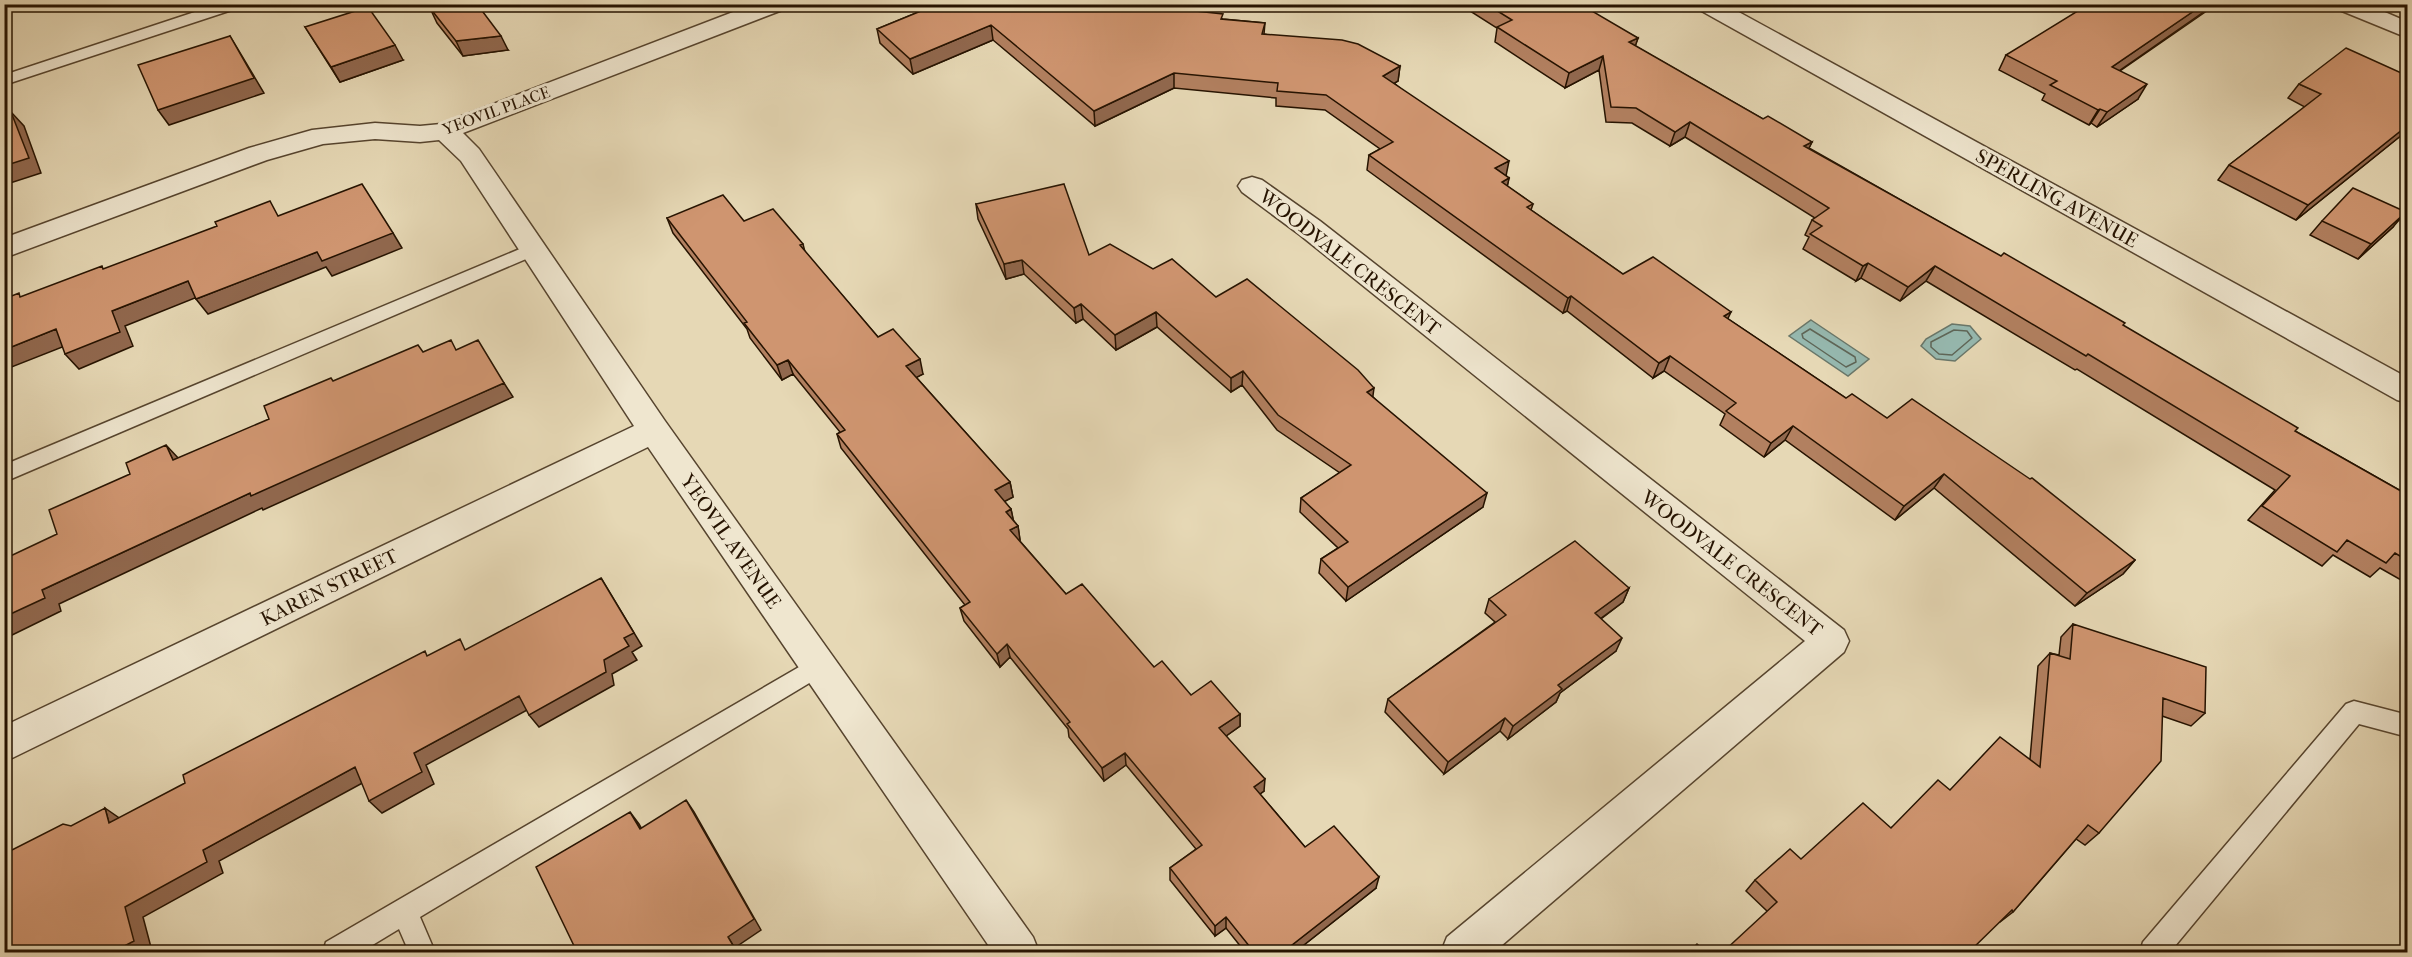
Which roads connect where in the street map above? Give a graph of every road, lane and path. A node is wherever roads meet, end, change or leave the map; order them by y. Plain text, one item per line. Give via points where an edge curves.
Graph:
1 (236, 4) edge
2 (777, 4) edge
3 (1706, 4) edge
4 (2345, 4) edge
5 (2408, 31) edge
6 (4, 80) edge
7 (445, 131) junction
8 (1252, 186) dead end
9 (4, 249) edge
10 (534, 249) junction
11 (2408, 392) edge
12 (654, 430) junction
13 (4, 474) edge
14 (818, 666) junction
15 (2408, 726) edge
16 (4, 746) edge
17 (405, 912) junction
18 (336, 952) edge
19 (422, 952) edge
20 (1018, 952) edge
21 (1462, 952) edge
22 (2153, 952) edge

1 - 6 lane
2 - 7 street, YEOVIL PLACE
3 - 11 street, SPERLING AVENUE
4 - 5 street
7 - 9 street, YEOVIL PLACE via 321,136 258,154
7 - 10 street, YEOVIL AVENUE via 471,155
8 - 21 street, WOODVALE CRESCENT via 1831,641
10 - 12 street, YEOVIL AVENUE
10 - 13 lane
12 - 14 street, YEOVIL AVENUE
12 - 16 street, KAREN STREET
14 - 17 lane
14 - 20 street, YEOVIL AVENUE
15 - 22 lane via 2354,712
17 - 18 lane
17 - 19 lane

